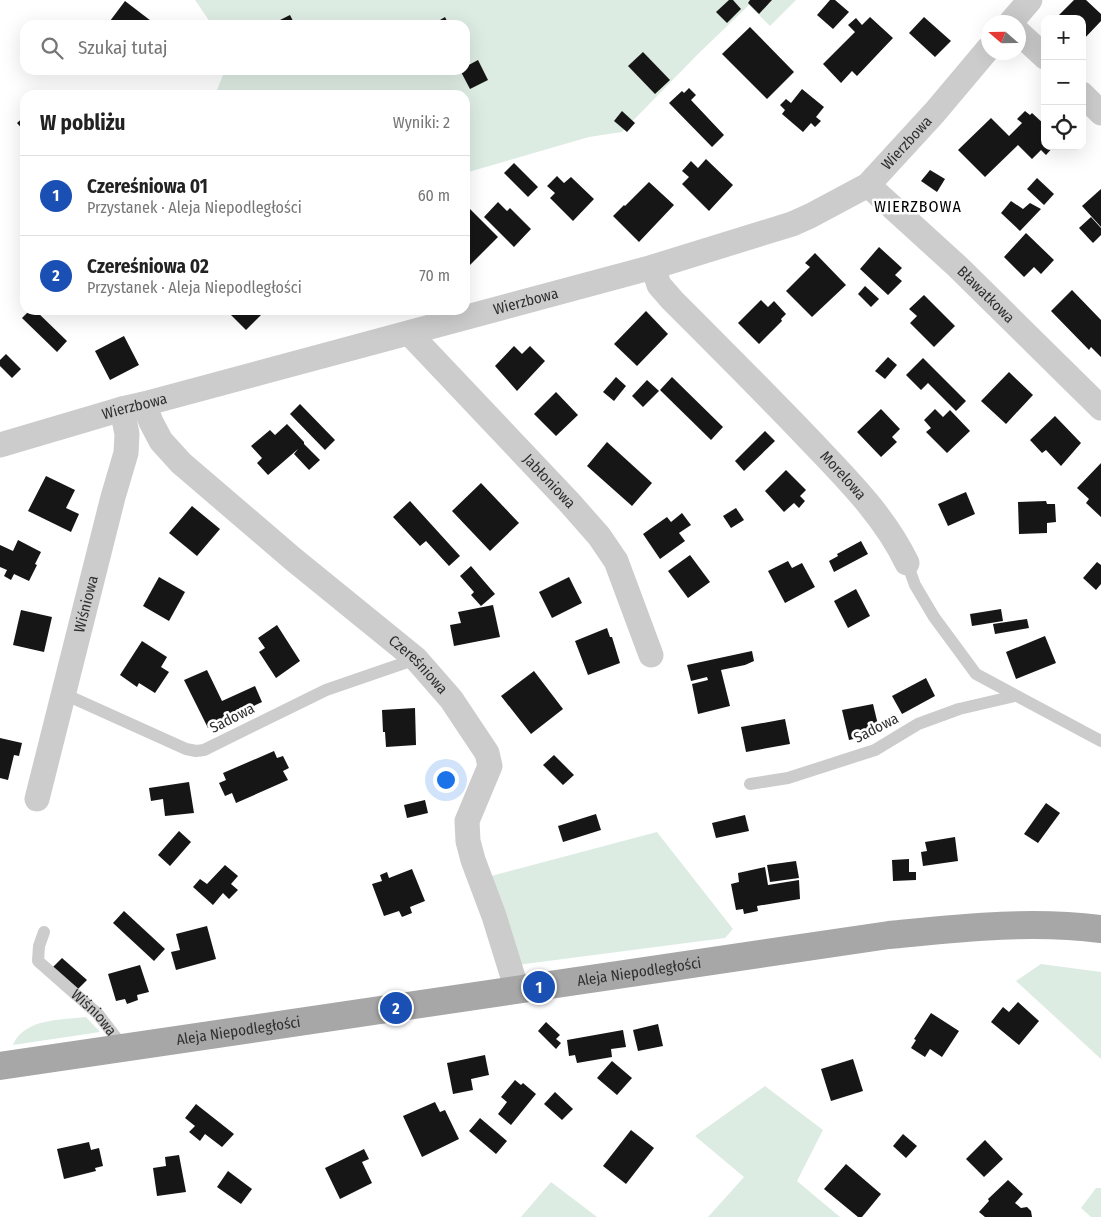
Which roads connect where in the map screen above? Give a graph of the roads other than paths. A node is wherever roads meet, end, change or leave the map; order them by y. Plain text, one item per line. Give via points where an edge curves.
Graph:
1 (1030, 0) edge
2 (1017, 15) edge
3 (1026, 40) edge
4 (1041, 54) edge
5 (981, 57) edge
6 (1086, 98) edge
7 (1101, 113) edge
8 (868, 184) junction
9 (653, 267) junction
10 (409, 333) junction
11 (1101, 408) edge
12 (139, 412) junction
13 (0, 445) edge
14 (907, 563) joint
15 (651, 655) dead end
16 (416, 659) junction
17 (64, 694) junction
18 (1015, 696) junction
19 (1101, 741) edge
20 (750, 784) dead end
21 (37, 799) dead end
22 (1101, 928) edge
23 (44, 932) dead end
24 (517, 990) junction
25 (124, 1048) junction
26 (0, 1066) edge

1 - 2 street
3 - 4 street
5 - 8 street, Wierzbowa
6 - 7 street
8 - 9 street, Wierzbowa via 792,224
8 - 11 street, Bławatkowa via 958,267
9 - 10 street, Wierzbowa
9 - 14 street, Morelowa via 659,285 672,300 860,493 899,546
10 - 12 street, Wierzbowa
10 - 15 street, Jabłoniowa via 600,536 616,561
12 - 13 street, Wierzbowa
12 - 16 street, Czereśniowa via 181,463
12 - 17 street, Wiśniowa via 127,434 126,453
14 - 18 lane, Morelowa via 928,607 969,666 985,680
16 - 17 lane, Sadowa via 326,690 196,751
16 - 24 street, Czereśniowa via 451,699 490,758 489,772 468,821 468,840
17 - 21 street, Wiśniowa
18 - 19 lane, Morelowa
18 - 20 lane, Sadowa via 960,709 918,724 866,753 788,778
22 - 24 main road, Aleja Niepodległości via 1039,924 962,928
23 - 25 lane, Wiśniowa via 38,961 98,1014
24 - 25 main road, Aleja Niepodległości
25 - 26 main road, Aleja Niepodległości

